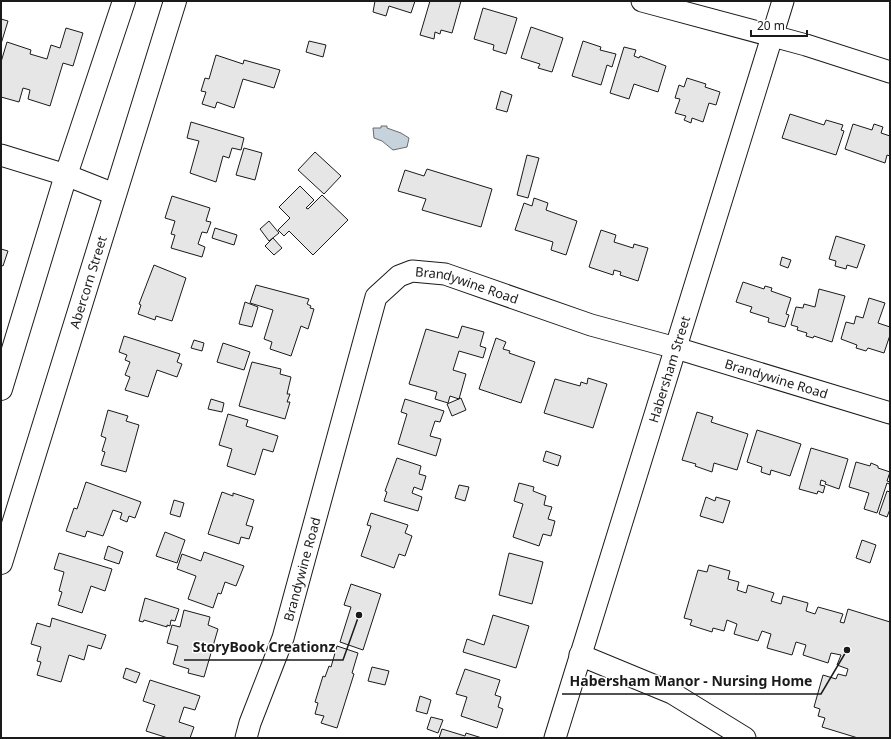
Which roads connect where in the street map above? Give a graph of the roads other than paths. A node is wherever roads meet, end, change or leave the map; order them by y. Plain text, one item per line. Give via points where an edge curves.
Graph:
1 (124, 1) edge
2 (175, 1) edge
3 (642, 1) edge
4 (783, 1) edge
5 (772, 36) junction
6 (890, 72) edge
7 (1, 155) edge
8 (66, 175) junction
9 (114, 194) junction
10 (676, 348) junction
11 (1, 389) edge
12 (890, 412) edge
13 (1, 563) edge
14 (580, 656) junction
15 (246, 738) edge
16 (555, 738) edge
17 (745, 738) edge

1 - 8 main road
2 - 9 main road, Abercorn Street
3 - 5 street
4 - 5 street, Habersham Street
5 - 6 street
5 - 10 street, Habersham Street
7 - 8 street
8 - 9 street
8 - 11 main road
9 - 13 main road, Abercorn Street
10 - 12 street, Brandywine Road
10 - 14 street, Habersham Street
10 - 15 street, Brandywine Road via 591,325 445,274 412,271 399,276 376,297 283,638
14 - 16 street, Habersham Street
14 - 17 street via 672,693

